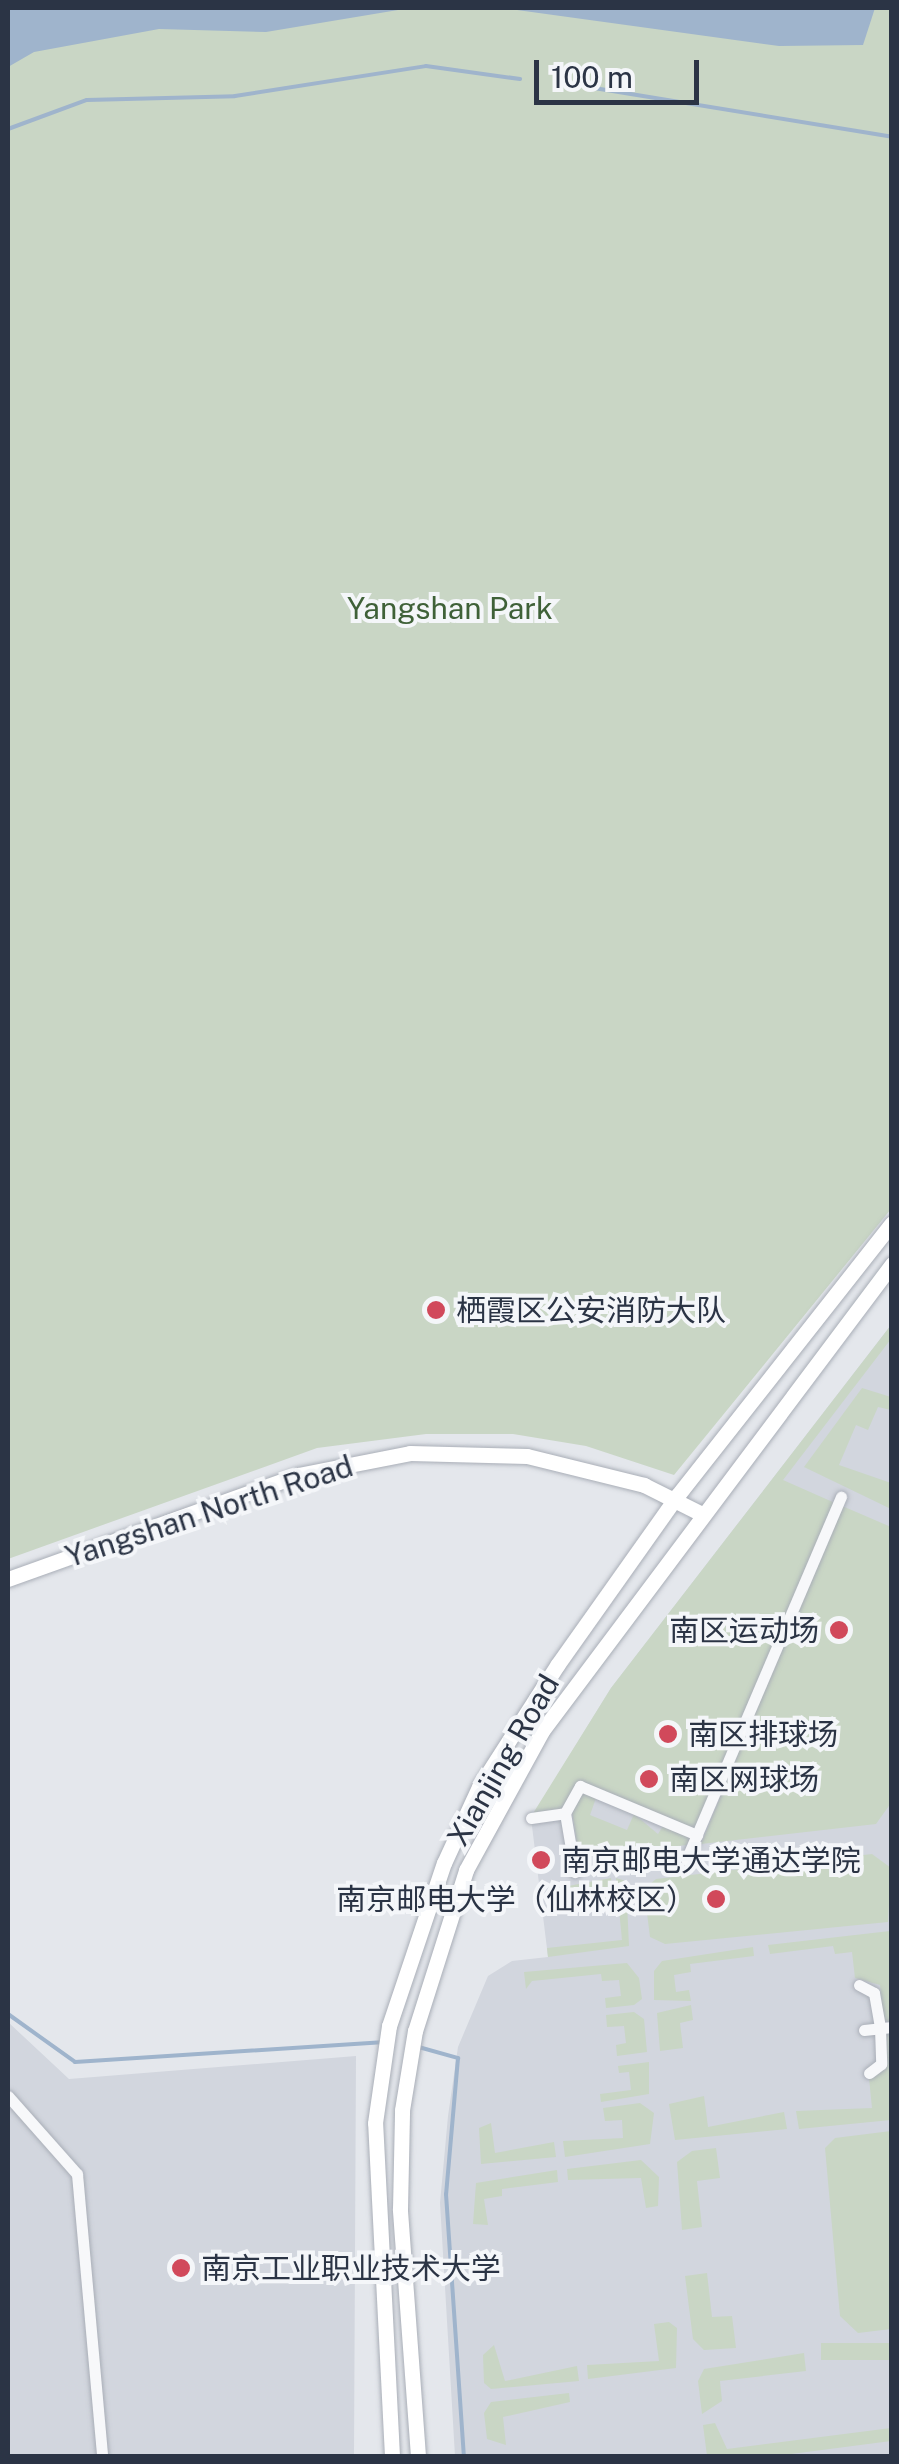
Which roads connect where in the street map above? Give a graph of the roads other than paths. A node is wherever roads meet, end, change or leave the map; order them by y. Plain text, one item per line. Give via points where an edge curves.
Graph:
1 (892, 1223) edge
2 (892, 1264) edge
3 (677, 1496) junction
4 (841, 1497) dead end
5 (702, 1514) junction
6 (8, 1579) edge
7 (565, 1813) junction
8 (532, 1818) dead end
9 (696, 1835) junction
10 (686, 1860) dead end
11 (575, 1872) dead end
12 (859, 1984) dead end
13 (886, 2028) edge
14 (864, 2030) dead end
15 (869, 2074) dead end
16 (9, 2097) edge
17 (102, 2456) edge
18 (392, 2456) edge
19 (418, 2456) edge

1 - 3 main road, Xianjing Road
2 - 5 main road, Xianjing Road
3 - 5 main road, Yangshan North Road
3 - 6 main road, Yangshan North Road via 527,1456 410,1452 298,1475
3 - 18 main road, Xianjing Road via 480,1787 436,1883 389,2026 374,2188
4 - 9 street
5 - 19 main road, Xianjing Road via 542,1731 483,1828 415,2030 400,2208
7 - 8 street
7 - 9 street via 580,1786
7 - 11 street
9 - 10 street
12 - 13 street via 874,1993
13 - 14 street
13 - 15 street via 881,2064
16 - 17 street via 77,2174

